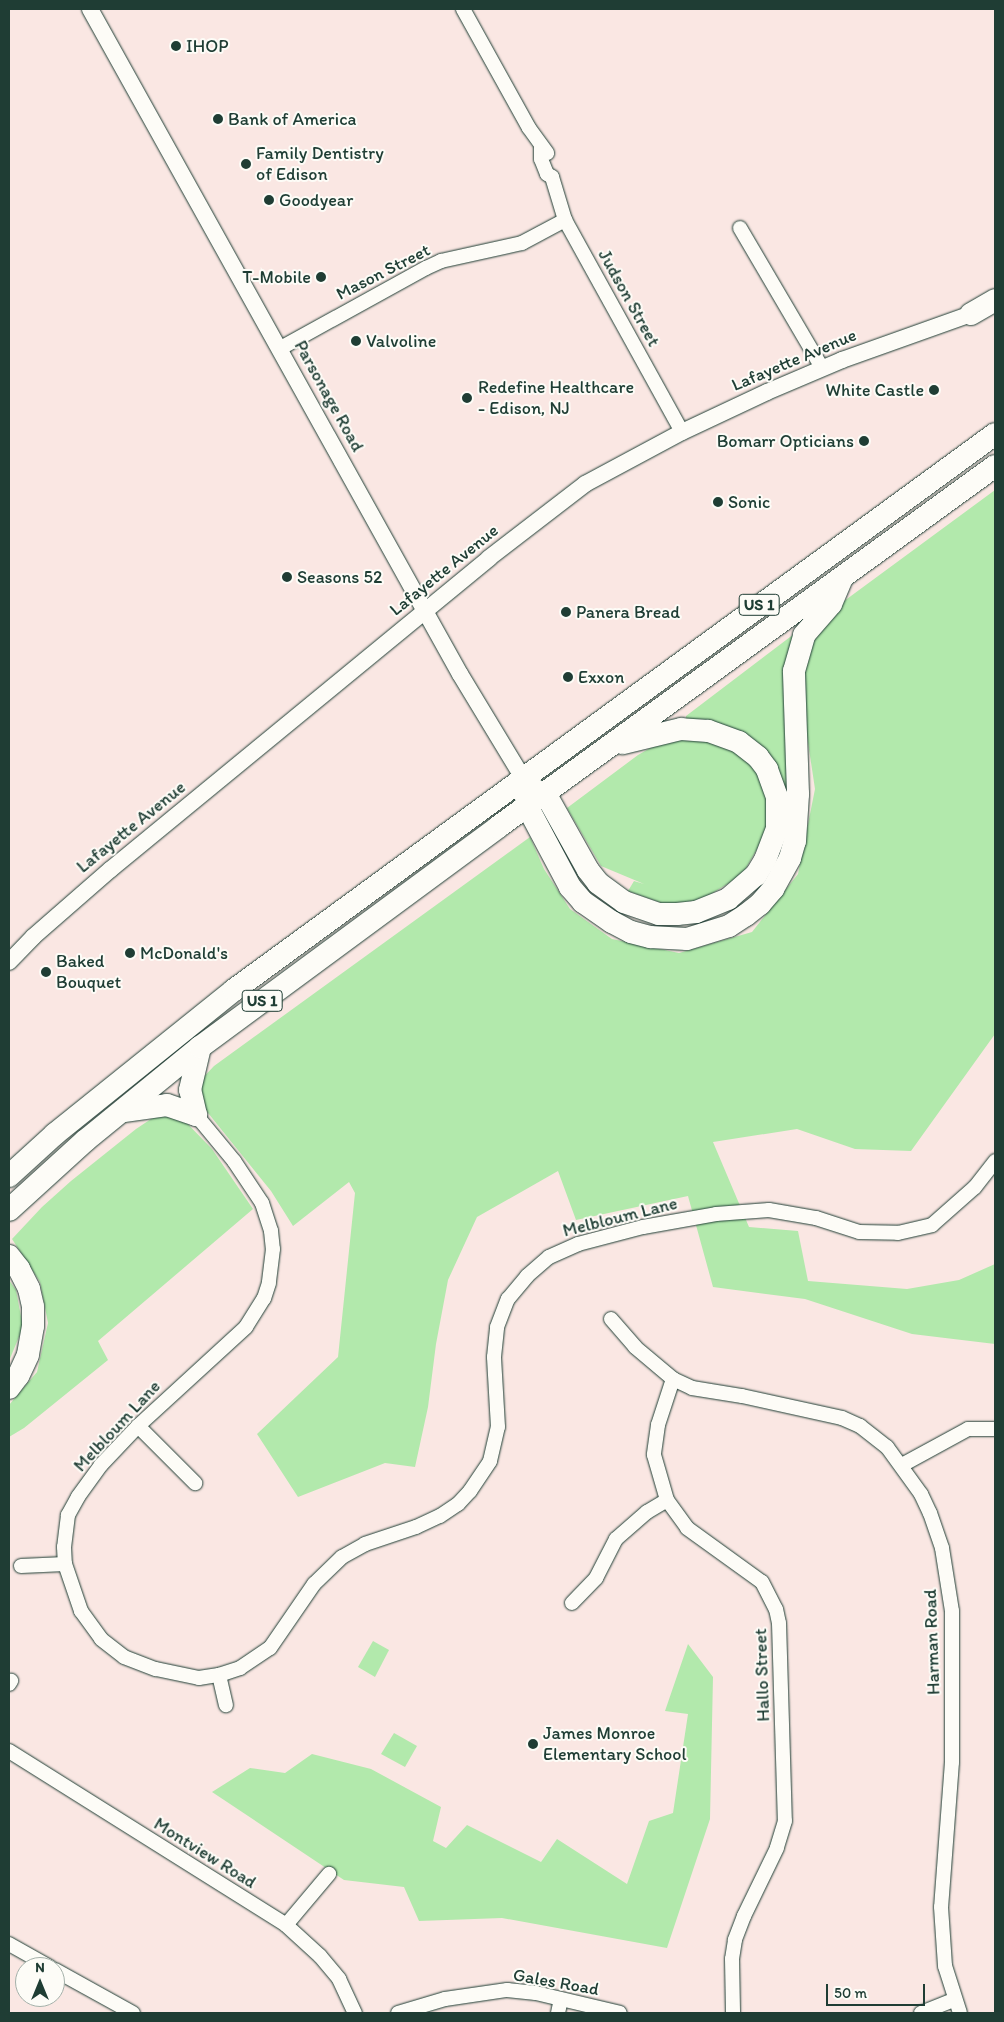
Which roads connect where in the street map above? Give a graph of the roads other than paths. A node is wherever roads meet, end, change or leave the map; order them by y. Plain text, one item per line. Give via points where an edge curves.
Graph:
1 (90, 9) edge
2 (463, 9) edge
3 (565, 220) junction
4 (740, 228) dead end
5 (995, 300) edge
6 (995, 311) edge
7 (971, 314) junction
8 (279, 349) junction
9 (822, 368) junction
10 (682, 432) junction
11 (995, 434) edge
12 (995, 466) edge
13 (842, 577) junction
14 (425, 611) junction
15 (610, 746) junction
16 (523, 778) junction
17 (545, 793) junction
18 (527, 806) junction
19 (9, 962) edge
20 (200, 1047) junction
21 (121, 1112) junction
22 (196, 1115) junction
23 (32, 1155) junction
24 (995, 1161) edge
25 (9, 1162) edge
26 (9, 1176) edge
27 (9, 1210) edge
28 (9, 1256) edge
29 (610, 1319) dead end
30 (673, 1379) junction
31 (9, 1388) edge
32 (138, 1426) junction
33 (995, 1429) edge
34 (902, 1465) junction
35 (195, 1482) dead end
36 (667, 1500) junction
37 (65, 1564) junction
38 (21, 1566) dead end
39 (572, 1604) dead end
40 (219, 1675) junction
41 (226, 1705) dead end
42 (9, 1751) edge
43 (329, 1874) dead end
44 (286, 1925) junction
45 (9, 1944) edge
46 (32, 1957) edge
47 (65, 1976) edge
48 (561, 1999) junction
49 (954, 2000) junction
50 (133, 2013) edge
51 (356, 2013) edge
52 (398, 2013) edge
53 (558, 2013) edge
54 (620, 2013) edge
55 (733, 2013) edge
56 (921, 2013) edge
57 (960, 2013) edge

1 - 8 street, Parsonage Road
2 - 3 street, Judson Street via 541,147 540,158 547,174 552,177
3 - 8 street, Mason Street via 522,244 426,268
3 - 10 street, Judson Street
4 - 9 street
5 - 7 highway
6 - 7 highway
7 - 9 street, Lafayette Avenue
8 - 14 street, Parsonage Road
9 - 10 street, Lafayette Avenue
10 - 14 street, Lafayette Avenue via 584,484
11 - 16 highway, US 1
12 - 13 highway, US 1
13 - 15 highway, US 1
13 - 18 highway via 831,604 804,635 794,671 798,794 795,841 773,890 746,915 729,926 687,939 650,937 632,932 582,902 570,888
14 - 16 street, Parsonage Road
14 - 19 street, Lafayette Avenue via 89,887
15 - 17 highway, US 1
15 - 17 highway via 694,728 722,734 749,748 771,777 778,797 779,814 773,843 756,875 728,899 696,912 659,914 638,909 598,883
16 - 17 street, Parsonage Road
16 - 18 highway
16 - 23 highway, US 1 via 234,990
17 - 18 highway, US 1
18 - 20 highway, US 1
20 - 21 highway, US 1
20 - 22 highway via 190,1090
21 - 22 highway via 167,1104
21 - 27 highway, US 1
22 - 32 street, Melbloum Lane via 234,1161 262,1203 273,1249 269,1283 264,1298 246,1327
23 - 25 highway
23 - 26 highway, US 1
24 - 40 street, Melbloum Lane via 975,1187 932,1225 898,1233 859,1232 816,1218 769,1210 716,1214 644,1227 578,1244 549,1257 508,1299 497,1327 494,1357 498,1427 490,1461 470,1491 440,1516 365,1544 342,1557 314,1584 270,1648 240,1668
28 - 31 highway via 29,1289 33,1307 28,1355
29 - 30 street, Harman Road via 635,1347
30 - 34 street, Harman Road via 692,1388 842,1418 877,1438
30 - 36 street, Hallo Street via 658,1425 654,1455
32 - 35 street
32 - 37 street, Melbloum Lane via 101,1465 78,1497 68,1516
33 - 34 street via 968,1429
34 - 49 street, Harman Road via 921,1494 937,1532 952,1611 952,1762 941,1907 945,1966
36 - 39 street via 647,1512 616,1539 596,1578
36 - 55 street, Hallo Street via 686,1528 762,1582 776,1609 779,1623 785,1821 778,1848 735,1940
37 - 38 street
37 - 40 street, Melbloum Lane via 81,1611 102,1639 124,1658 199,1678
40 - 41 street
42 - 44 street, Montview Road
43 - 44 street
44 - 51 street, Montview Road via 320,1956 339,1980
45 - 46 street
47 - 50 street
48 - 52 street, Gales Road via 507,1990 445,1999
48 - 53 street
48 - 54 street, Gales Road
49 - 56 street
49 - 57 street, Harman Road

